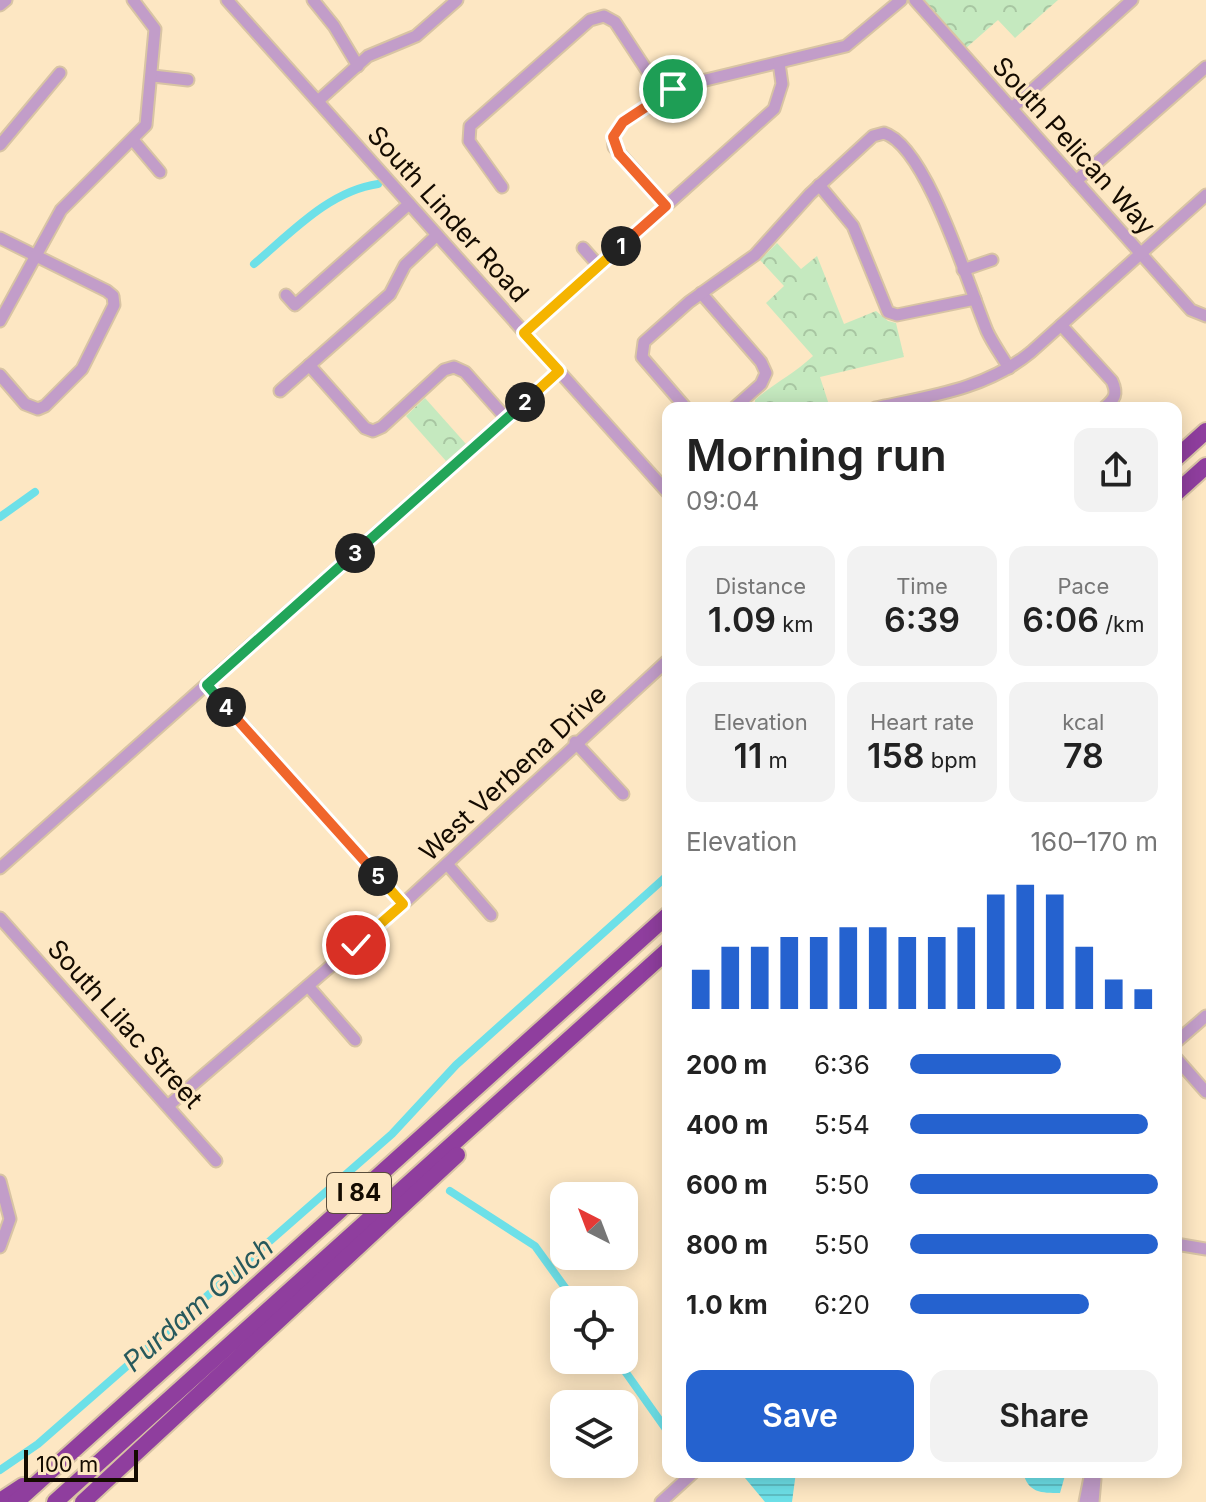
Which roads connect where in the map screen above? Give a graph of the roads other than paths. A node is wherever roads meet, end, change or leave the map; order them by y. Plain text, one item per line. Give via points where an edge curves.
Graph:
1 (6, 0) edge
2 (133, 0) edge
3 (227, 0) edge
4 (457, 0) edge
5 (901, 0) edge
6 (915, 0) edge
7 (1132, 0) edge
8 (315, 1) edge
9 (0, 5) edge
10 (779, 63) junction
11 (358, 66) junction
12 (1206, 67) edge
13 (60, 73) dead end
14 (153, 76) junction
15 (188, 80) dead end
16 (663, 95) junction
17 (318, 101) junction
18 (1012, 108) junction
19 (133, 140) junction
20 (0, 145) edge
21 (160, 172) dead end
22 (1076, 181) junction
23 (819, 185) junction
24 (502, 187) dead end
25 (1206, 195) edge
26 (409, 204) junction
27 (666, 206) junction
28 (437, 235) junction
29 (0, 238) edge
30 (583, 248) dead end
31 (1141, 253) junction
32 (35, 256) junction
33 (992, 260) dead end
34 (599, 266) junction
35 (963, 270) junction
36 (701, 293) junction
37 (286, 295) dead end
38 (975, 299) junction
39 (1205, 316) edge
40 (0, 321) edge
41 (1061, 325) junction
42 (524, 333) junction
43 (309, 365) junction
44 (1009, 368) junction
45 (559, 371) junction
46 (0, 375) edge
47 (280, 391) dead end
48 (681, 402) edge
49 (744, 402) edge
50 (903, 402) edge
51 (1112, 402) edge
52 (506, 418) junction
53 (1206, 431) edge
54 (1182, 453) edge
55 (1206, 466) edge
56 (662, 486) edge
57 (1182, 488) edge
58 (662, 665) edge
59 (207, 685) junction
60 (575, 742) junction
61 (623, 794) dead end
62 (447, 864) junction
63 (0, 868) edge
64 (403, 904) junction
65 (491, 915) dead end
66 (0, 918) edge
67 (662, 920) edge
68 (662, 955) edge
69 (308, 986) junction
70 (1206, 1016) edge
71 (1182, 1037) edge
72 (355, 1040) dead end
73 (1182, 1065) edge
74 (532, 1074) junction
75 (1206, 1092) edge
76 (169, 1105) junction
77 (216, 1161) dead end
78 (0, 1181) edge
79 (3, 1214) edge
80 (1182, 1245) edge
81 (0, 1247) edge
82 (1206, 1249) edge
83 (50, 1472) junction
84 (687, 1478) edge
85 (1091, 1478) edge
86 (1092, 1478) edge
87 (0, 1501) edge
88 (16, 1502) edge
89 (55, 1502) edge
90 (83, 1502) edge
91 (661, 1502) edge
92 (1085, 1502) edge
93 (1093, 1502) edge

1 - 9 street
2 - 14 street via 155,29
3 - 17 street, South Linder Road
4 - 11 street via 416,36 375,51
5 - 10 street via 846,46
6 - 18 street, South Pelican Way
7 - 18 street
8 - 11 street
10 - 16 street
10 - 27 street via 782,84 774,109
11 - 17 street
12 - 22 street
13 - 20 street
14 - 15 street
14 - 19 street via 146,125
16 - 24 street via 615,22 604,16 590,20 477,118 467,136
16 - 27 street via 623,122 613,137 619,154
17 - 26 street, South Linder Road
18 - 22 street, South Pelican Way
19 - 21 street
19 - 32 street via 72,197
22 - 31 street, South Pelican Way
23 - 35 street via 873,136 894,137 924,174
23 - 36 street via 755,255
23 - 38 street via 853,226 888,312 897,315
25 - 31 street
26 - 28 street, South Linder Road
26 - 37 street via 295,305
27 - 34 street
28 - 42 street, South Linder Road
28 - 43 street via 405,265 390,294
29 - 32 street
30 - 34 street
31 - 39 street, South Pelican Way via 1191,310
31 - 41 street
32 - 40 street
32 - 46 street via 107,291 114,305 82,369 45,406 25,404
33 - 35 street
34 - 42 street
35 - 38 street
36 - 48 street via 644,342 640,352
36 - 49 street via 766,373
38 - 44 street
41 - 44 street
41 - 51 street via 1112,381 1116,391
42 - 45 street, South Linder Road
43 - 47 street
43 - 52 street via 373,431 454,367 465,372
44 - 50 street via 967,388
45 - 52 street
45 - 56 street, South Linder Road
52 - 59 street
53 - 54 highway
55 - 57 highway
58 - 60 street, West Verbena Drive
59 - 63 street
59 - 64 street
60 - 61 street
60 - 62 street, West Verbena Drive
62 - 64 street, West Verbena Drive
62 - 65 street
64 - 69 street, West Verbena Drive
66 - 76 street, South Lilac Street
67 - 83 highway, I 84
68 - 74 highway, I 84
69 - 72 street
69 - 76 street, West Verbena Drive
70 - 71 street
73 - 75 street
74 - 89 highway, I 84
74 - 90 highway via 472,1142
76 - 77 street, South Lilac Street
78 - 79 street
79 - 81 street via 10,1219
80 - 82 street
83 - 87 highway
83 - 88 highway, I 84
84 - 91 street
85 - 92 street
86 - 93 street

